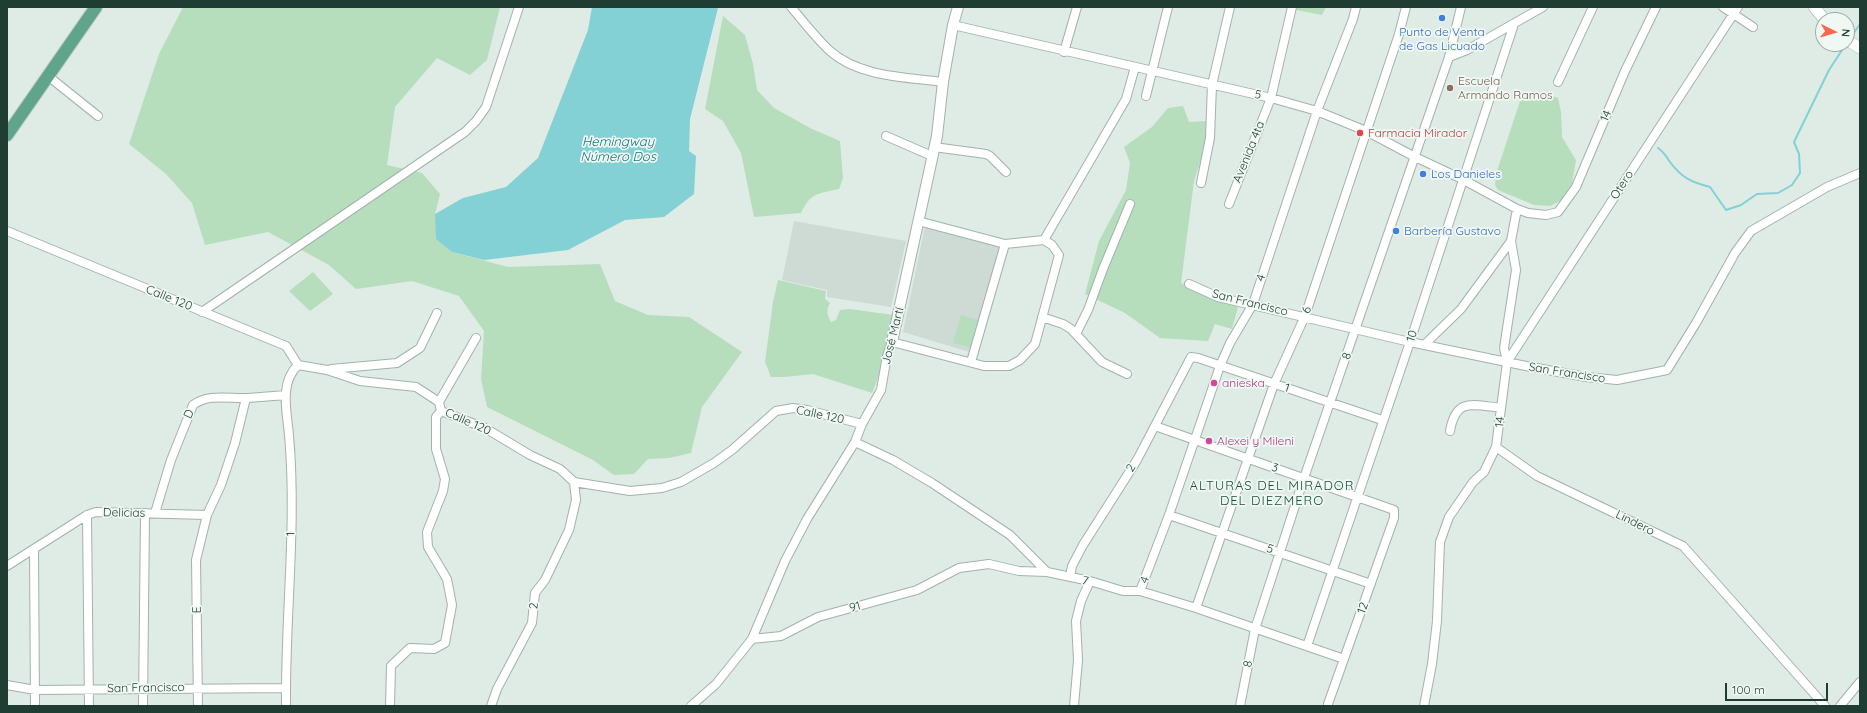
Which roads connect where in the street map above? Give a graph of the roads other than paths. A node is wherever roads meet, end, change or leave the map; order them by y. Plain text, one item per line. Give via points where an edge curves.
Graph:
1 (96, 7) edge
2 (519, 7) edge
3 (791, 7) edge
4 (958, 7) edge
5 (1077, 7) edge
6 (1168, 7) edge
7 (1230, 7) edge
8 (1292, 7) edge
9 (1356, 7) edge
10 (1406, 7) edge
11 (1461, 7) edge
12 (1543, 7) edge
13 (1593, 7) edge
14 (1656, 7) edge
15 (1723, 7) edge
16 (1736, 10) edge
17 (1514, 24) junction
18 (953, 25) junction
19 (1753, 27) dead end
20 (1064, 52) junction
21 (1449, 57) junction
22 (1135, 67) junction
23 (1152, 71) junction
24 (48, 76) junction
25 (943, 82) junction
26 (1558, 82) dead end
27 (1212, 85) junction
28 (1146, 96) dead end
29 (1271, 98) junction
30 (1317, 111) junction
31 (98, 116) dead end
32 (1366, 132) junction
33 (7, 135) edge
34 (886, 136) dead end
35 (933, 151) junction
36 (1415, 157) junction
37 (1006, 172) dead end
38 (1860, 173) edge
39 (1462, 179) junction
40 (1201, 183) dead end
41 (1130, 204) dead end
42 (1229, 204) dead end
43 (1516, 209) junction
44 (1546, 215) joint
45 (918, 220) junction
46 (7, 231) edge
47 (1044, 240) junction
48 (1511, 241) junction
49 (1005, 244) junction
50 (1189, 284) dead end
51 (1253, 304) junction
52 (202, 312) junction
53 (437, 313) dead end
54 (1305, 316) junction
55 (1042, 317) junction
56 (1356, 329) junction
57 (1076, 334) junction
58 (476, 338) dead end
59 (892, 342) junction
60 (1410, 342) junction
61 (1424, 345) junction
62 (1191, 357) joint
63 (971, 362) junction
64 (1507, 362) junction
65 (298, 365) junction
66 (1220, 366) junction
67 (327, 370) junction
68 (1127, 374) dead end
69 (1274, 384) junction
70 (286, 395) junction
71 (246, 398) junction
72 (439, 402) junction
73 (1330, 403) junction
74 (1501, 408) junction
75 (441, 411) junction
76 (1382, 420) junction
77 (862, 424) junction
78 (1155, 426) junction
79 (1450, 431) dead end
80 (1196, 440) junction
81 (855, 442) junction
82 (1496, 447) junction
83 (1248, 459) junction
84 (1304, 478) junction
85 (574, 482) junction
86 (1358, 496) junction
87 (1394, 510) joint
88 (155, 512) junction
89 (144, 514) junction
90 (87, 515) junction
91 (208, 515) junction
92 (1169, 515) junction
93 (1223, 533) junction
94 (34, 549) junction
95 (1280, 552) junction
96 (7, 566) edge
97 (1332, 571) junction
98 (1047, 572) junction
99 (1070, 577) junction
100 (1090, 581) junction
101 (1372, 584) junction
102 (1140, 591) junction
103 (1196, 608) junction
104 (1255, 629) junction
105 (752, 639) junction
106 (1306, 646) junction
107 (1344, 659) junction
108 (1860, 682) edge
109 (7, 685) edge
110 (89, 688) junction
111 (143, 688) junction
112 (197, 688) junction
113 (286, 688) junction
114 (35, 690) junction
115 (1328, 704) dead end
116 (35, 706) edge
117 (89, 706) edge
118 (143, 706) edge
119 (198, 706) edge
120 (286, 706) edge
121 (390, 706) edge
122 (492, 706) edge
123 (690, 706) edge
124 (1074, 706) edge
125 (1240, 706) edge
126 (1424, 706) edge
127 (1824, 706) edge
128 (1840, 706) edge

1 - 24 main road
2 - 52 street via 486,107 465,132
3 - 25 street via 830,51 852,65 889,75
4 - 18 street, José Martí
5 - 20 street
6 - 23 street
7 - 27 street
8 - 29 street, Avenida 4ta
9 - 30 street, 4
10 - 32 street, 6
11 - 21 street, 8
12 - 17 street
13 - 26 street
14 - 44 street, 14 via 1625,71 1576,187 1558,212
15 - 16 street
16 - 19 street
16 - 64 street, Otero
17 - 21 street
17 - 39 street, 10
18 - 20 street, 5
18 - 25 street, José Martí
20 - 22 street, 5
21 - 36 street, 8
22 - 23 street, 5
22 - 47 street via 1126,99
23 - 27 street, 5
23 - 28 street
24 - 31 street
24 - 33 main road
25 - 35 street, José Martí
27 - 29 street, 5
27 - 40 street via 1210,138
29 - 30 street, 5
29 - 42 street, Avenida 4ta
30 - 32 street, 5
30 - 51 street, 4
32 - 36 street, 5
32 - 54 street, 6
34 - 35 street
35 - 37 street via 986,154
35 - 45 street, José Martí
36 - 39 street, 5
36 - 56 street, 8
38 - 64 street, San Francisco via 1827,187 1751,231 1735,253 1667,370 1617,380 1586,377
39 - 43 street, 5
39 - 60 street, 10
41 - 57 street
43 - 44 street, 5
43 - 48 street, 14
45 - 49 street
45 - 59 street, José Martí
46 - 52 street, Calle 120
47 - 49 street
47 - 55 street via 1052,245 1059,255
48 - 61 street via 1461,309
48 - 64 street, 14 via 1516,270 1504,348
49 - 63 street
50 - 51 street, San Francisco via 1218,297
51 - 54 street, San Francisco
51 - 66 street, 4
52 - 65 street, Calle 120 via 286,346
53 - 67 street via 420,348 396,363
54 - 56 street, San Francisco
54 - 69 street, 6
55 - 57 street via 1063,324
55 - 63 street via 1035,344 1020,360 1009,366 984,366
56 - 60 street, San Francisco
56 - 73 street, 8
57 - 68 street via 1102,362
58 - 72 street
59 - 63 street
59 - 77 street, José Martí via 881,390
60 - 61 street, San Francisco
60 - 76 street, 10
61 - 64 street, San Francisco
62 - 66 street, 1
62 - 78 street, 2
64 - 74 street, 14
65 - 67 street, Calle 120
65 - 70 street, 1 via 288,382
66 - 69 street, 1
66 - 80 street, 4
67 - 72 street, Calle 120 via 360,381 416,387
69 - 73 street, 1
69 - 83 street, 6
70 - 71 street, D
70 - 113 street, 1 via 291,488
71 - 88 street, D via 212,397 193,405 171,460
71 - 91 street, E via 235,443
72 - 75 street, Calle 120
73 - 76 street, 1
73 - 84 street, 8
74 - 79 street via 1465,406 1452,417
74 - 82 street, 14
75 - 85 street, Calle 120 via 486,428 530,455 560,469
75 - 121 street via 436,417 436,449 445,479 427,532 428,546 447,579 452,605 445,643 434,649 410,648 391,666
76 - 86 street, 10
77 - 81 street, José Martí
77 - 85 street, Calle 120 via 807,410 793,408 776,411 732,450 681,482 662,488 630,491
78 - 80 street, 3
78 - 99 street, 2 via 1137,460 1083,545 1072,566
80 - 83 street, 3
80 - 92 street, 4
81 - 98 street via 932,483 1010,535
81 - 105 street, José Martí via 807,519 785,561
82 - 126 street, 14 via 1484,472 1473,482 1449,517 1440,542 1437,621
82 - 127 street, Lindero via 1537,476 1683,546
83 - 84 street, 3
83 - 93 street, 6
84 - 86 street, 3
84 - 95 street, 8
85 - 122 street, 2 via 576,500 569,530 545,580 535,593 532,623 497,689
86 - 87 street, 3
86 - 97 street, 10
87 - 101 street, 12 via 1394,518
88 - 89 street, Delicias
88 - 91 street, Delicias
89 - 90 street, Delicias via 96,512
89 - 111 street
90 - 94 street, Delicias
90 - 110 street
91 - 112 street, E via 196,560
92 - 93 street, 5
92 - 102 street, 4
93 - 95 street, 5
93 - 103 street, 6
94 - 96 street, Delicias
94 - 114 street
95 - 97 street, 5
95 - 104 street, 8
97 - 101 street, 5
97 - 106 street, 10
98 - 99 street, 7
98 - 105 street, 91 via 1019,571 989,564 959,568 917,590 818,617 781,636
99 - 100 street, 7
100 - 102 street, 7 via 1123,591
100 - 124 street via 1076,621 1078,660
101 - 107 street, 12
102 - 103 street, 7
103 - 104 street, 7
104 - 106 street, 7
104 - 125 street, 8
105 - 123 street via 716,684
106 - 107 street, 7
107 - 115 street, 12
108 - 128 street
109 - 114 street, San Francisco
110 - 111 street, San Francisco
110 - 114 street, San Francisco
110 - 117 street
111 - 112 street, San Francisco
111 - 118 street
112 - 113 street, San Francisco
112 - 119 street, E
113 - 120 street, 1
114 - 116 street

